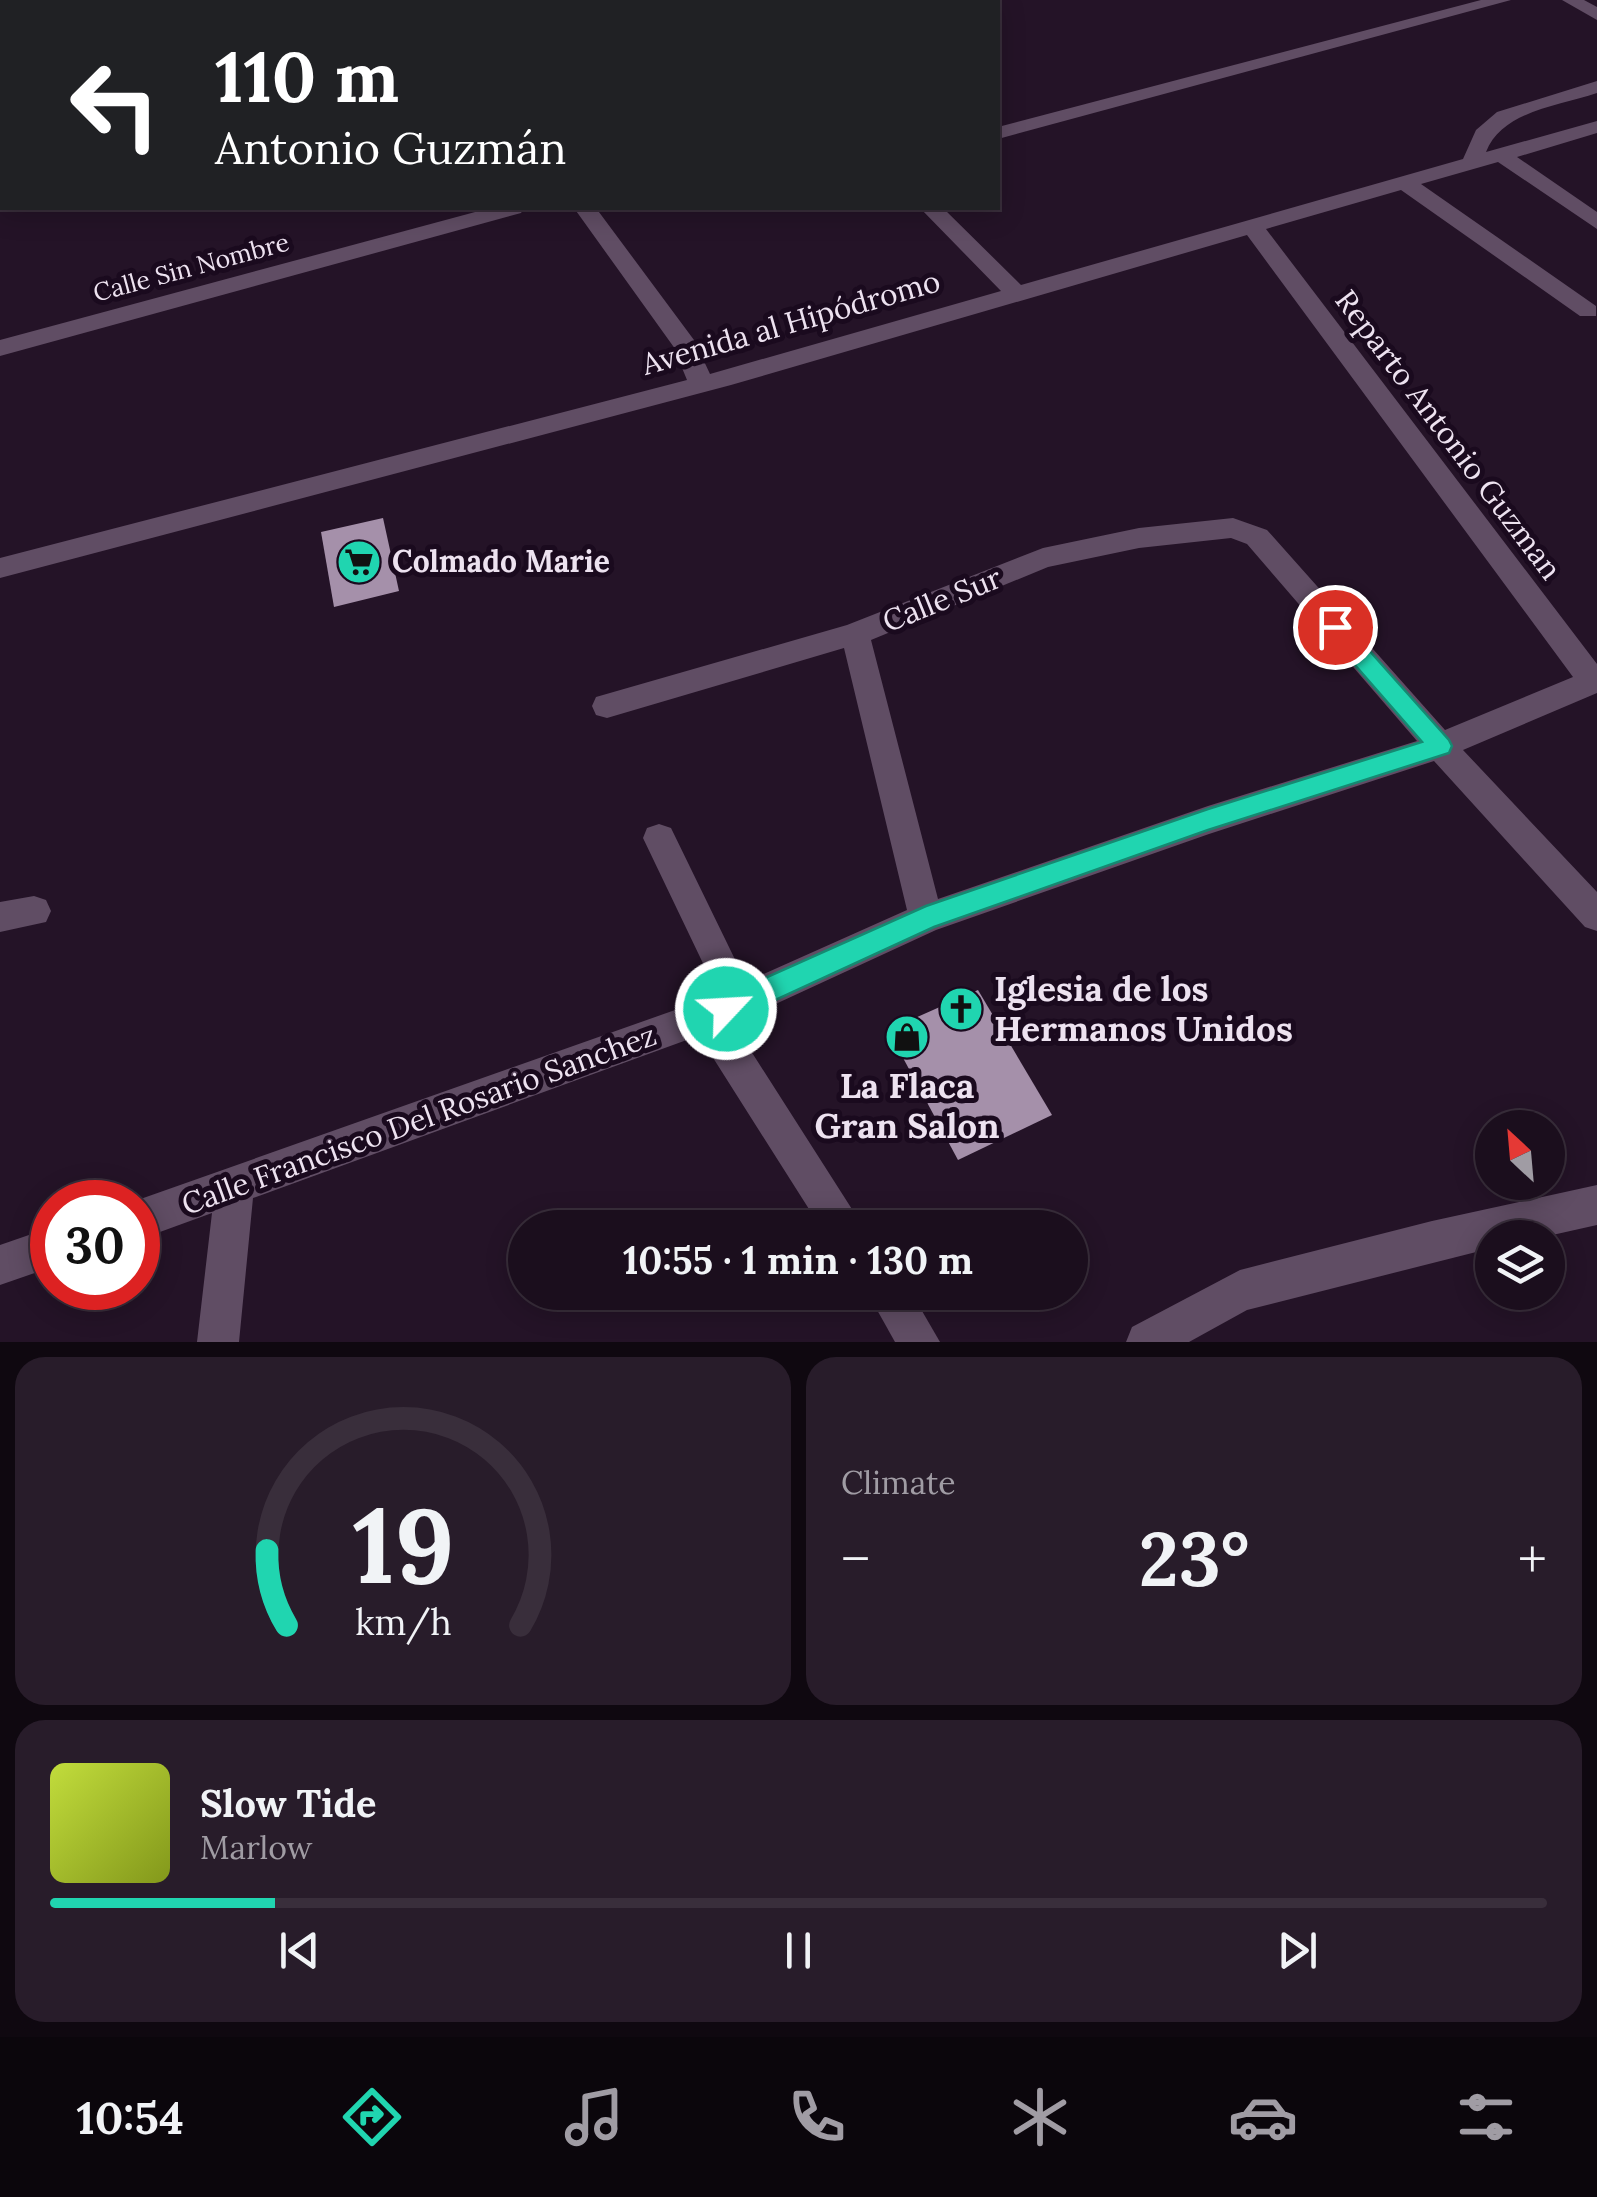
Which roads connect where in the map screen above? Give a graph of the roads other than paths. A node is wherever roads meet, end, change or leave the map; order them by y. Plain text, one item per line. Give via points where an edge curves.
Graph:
1 (1502, 0) edge
2 (1571, 0) edge
3 (1597, 15) edge
4 (1597, 87) edge
5 (1597, 128) edge
6 (1000, 131) edge
7 (1501, 155) junction
8 (1471, 164) junction
9 (1405, 183) junction
10 (505, 210) edge
11 (586, 210) edge
12 (932, 210) edge
13 (1597, 222) edge
14 (1253, 228) junction
15 (1015, 292) junction
16 (1588, 311) dead end
17 (0, 348) edge
18 (702, 384) junction
19 (0, 568) edge
20 (854, 634) junction
21 (1595, 680) edge
22 (607, 706) dead end
23 (1440, 746) junction
24 (659, 838) dead end
25 (1597, 916) edge
26 (926, 918) junction
27 (726, 1009) junction
28 (234, 1188) junction
29 (1597, 1205) edge
30 (832, 1210) edge
31 (160, 1213) edge
32 (30, 1255) edge
33 (0, 1265) edge
34 (899, 1310) edge
35 (218, 1342) edge
36 (919, 1342) edge
37 (1146, 1342) edge

1 - 6 street
2 - 3 street
4 - 8 street via 1504,116 1484,134
5 - 7 street, Avenida al Hipódromo
7 - 8 street, Avenida al Hipódromo
7 - 13 street
8 - 9 street, Avenida al Hipódromo
9 - 14 street, Avenida al Hipódromo
9 - 16 street
10 - 17 street, Calle Sin Nombre
11 - 18 street via 686,346
12 - 15 street
14 - 15 street, Avenida al Hipódromo
14 - 21 street, Reparto Antonio Guzman
15 - 18 street, Avenida al Hipódromo
18 - 19 street, Avenida al Hipódromo
20 - 22 street
20 - 23 street, Calle Sur via 1043,558 1233,528 1256,537
20 - 26 street, Calle Sur
21 - 23 street, Calle Francisco Del Rosario Sanchez
23 - 25 street
23 - 26 street, Calle Francisco Del Rosario Sanchez
24 - 27 street via 726,970
26 - 27 street, Calle Francisco Del Rosario Sanchez
27 - 28 street, Calle Francisco Del Rosario Sanchez
27 - 30 street via 722,1031 728,1050
28 - 31 street, Calle Francisco Del Rosario Sanchez
28 - 35 street
29 - 37 street via 1240,1291
32 - 33 street
34 - 36 street

